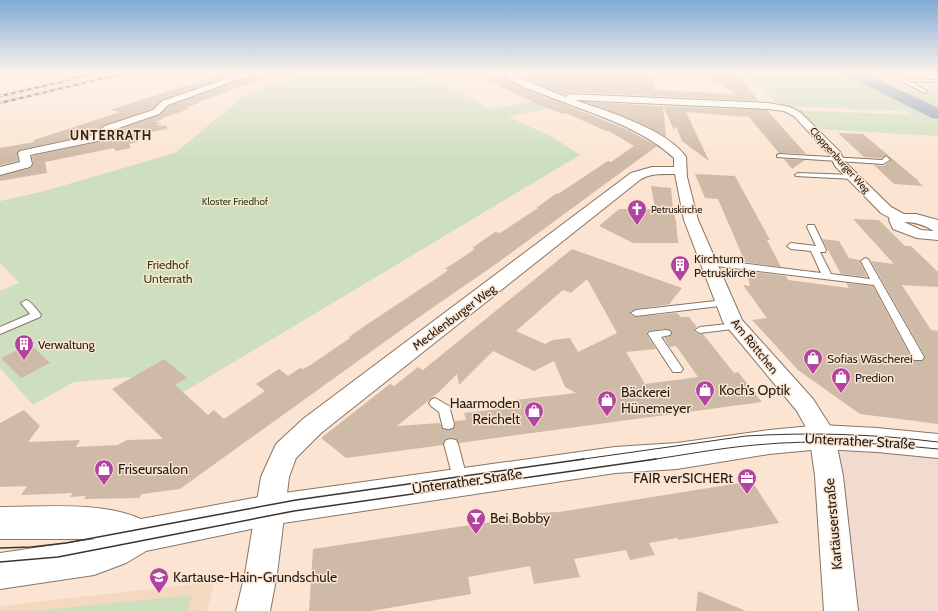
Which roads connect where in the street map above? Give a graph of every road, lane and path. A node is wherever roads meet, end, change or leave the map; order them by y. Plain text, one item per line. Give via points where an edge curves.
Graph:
1 (169, 101) edge
2 (567, 101) edge
3 (662, 101) edge
4 (24, 153) junction
5 (12, 155) dead end
6 (779, 156) dead end
7 (886, 158) dead end
8 (838, 159) junction
9 (0, 171) edge
10 (681, 171) junction
11 (798, 175) dead end
12 (853, 177) junction
13 (901, 218) junction
14 (811, 227) dead end
15 (938, 227) edge
16 (938, 235) edge
17 (791, 246) dead end
18 (814, 249) junction
19 (865, 261) dead end
20 (708, 262) junction
21 (827, 276) junction
22 (877, 282) junction
23 (26, 303) dead end
24 (724, 303) junction
25 (636, 313) dead end
26 (736, 326) junction
27 (0, 330) edge
28 (700, 330) dead end
29 (666, 333) dead end
30 (918, 357) dead end
31 (677, 368) dead end
32 (435, 403) dead end
33 (448, 424) dead end
34 (822, 437) junction
35 (451, 444) dead end
36 (938, 446) edge
37 (461, 482) junction
38 (270, 510) junction
39 (0, 523) edge
40 (139, 536) junction
41 (0, 571) edge
42 (253, 611) edge
43 (841, 611) edge

1 - 4 street via 156,112 109,128 94,139
2 - 10 street, Am Röttchen via 637,128 666,144 680,157
3 - 8 street, Cloppenburger Weg via 787,109 797,114
4 - 5 street
4 - 9 street via 26,164
6 - 8 lane
7 - 8 lane via 887,160 882,162
8 - 12 street, Cloppenburger Weg
10 - 20 street, Am Röttchen via 684,197
10 - 38 street, Mecklenburger Weg via 649,171 636,176 312,426 285,452 275,477
11 - 12 lane
12 - 13 street, Cloppenburger Weg via 886,210
13 - 15 street, Cloppenburger Weg via 916,218
13 - 16 street via 896,220 898,226 911,232
14 - 18 lane via 822,250
17 - 18 lane
18 - 21 lane
19 - 22 lane
20 - 21 lane
20 - 24 street, Am Röttchen
21 - 22 lane
22 - 30 lane
23 - 27 lane via 36,315
24 - 25 lane
24 - 26 street, Am Röttchen
26 - 28 lane
26 - 34 street, Am Röttchen via 805,405
29 - 31 lane via 653,334
32 - 33 lane via 445,409
34 - 36 main road, Unterrather Straße
34 - 37 main road, Unterrather Straße via 677,456 615,460
34 - 43 street, Kartäuserstraße via 829,476
35 - 37 lane
37 - 38 main road, Unterrather Straße
38 - 40 main road, Unterrather Straße
38 - 42 street, Mecklenburger Weg
39 - 40 main road via 101,523 125,529
40 - 41 main road, Unterrather Straße via 113,551 94,557

